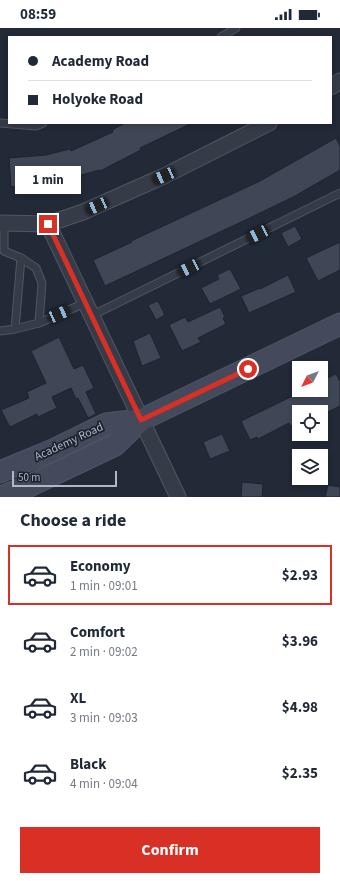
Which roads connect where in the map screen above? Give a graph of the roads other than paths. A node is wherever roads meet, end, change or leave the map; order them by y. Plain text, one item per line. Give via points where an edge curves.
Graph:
1 (236, 28) edge
2 (223, 36) edge
3 (12, 124) edge
4 (41, 124) edge
5 (266, 124) edge
6 (340, 193) edge
7 (2, 223) edge
8 (48, 224) junction
9 (2, 250) edge
10 (21, 258) junction
11 (88, 309) junction
12 (39, 323) junction
13 (340, 324) edge
14 (15, 329) junction
15 (0, 330) edge
16 (141, 420) junction
17 (0, 472) edge
18 (1, 497) edge
19 (178, 497) edge

1 - 2 lane
3 - 4 lane
5 - 8 street via 164,176 84,212
6 - 11 lane
7 - 8 street
7 - 9 lane
8 - 11 street
9 - 10 lane
10 - 12 lane via 36,268 42,283
10 - 14 lane
11 - 12 lane
11 - 16 street
12 - 14 lane
13 - 16 main road, Academy Road
14 - 15 lane
16 - 17 main road, Academy Road via 106,424
16 - 18 main road, Academy Road via 115,445
16 - 19 street

